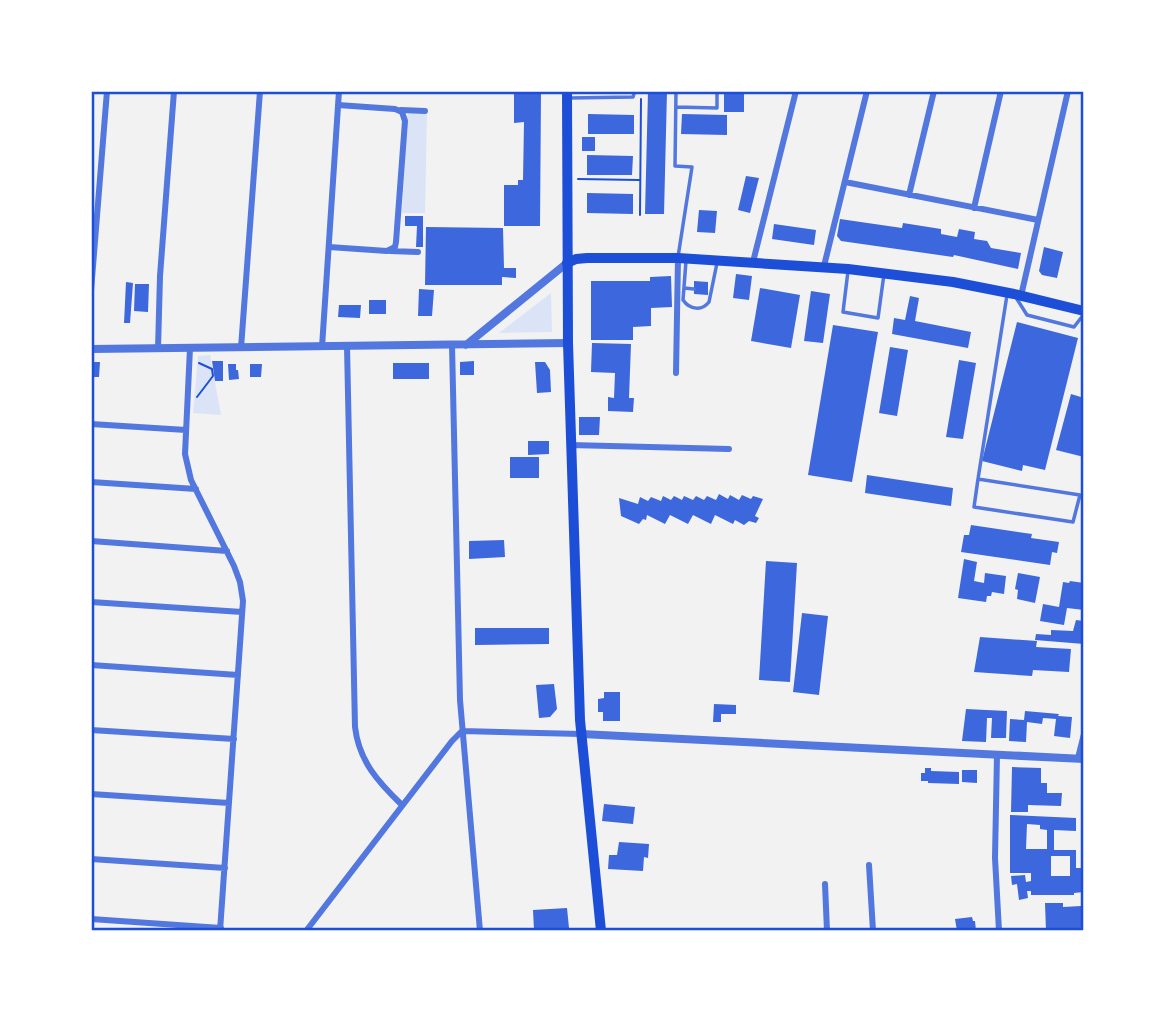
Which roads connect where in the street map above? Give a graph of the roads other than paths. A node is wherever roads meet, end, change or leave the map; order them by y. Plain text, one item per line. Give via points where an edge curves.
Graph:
1 (107, 91) edge
2 (174, 91) edge
3 (260, 91) edge
4 (339, 91) edge
5 (635, 91) edge
6 (676, 91) edge
7 (717, 91) edge
8 (796, 91) edge
9 (867, 91) edge
10 (934, 91) edge
11 (1001, 91) edge
12 (1068, 91) edge
13 (567, 94) edge
14 (338, 105) junction
15 (676, 107) junction
16 (400, 111) junction
17 (425, 111) dead end
18 (845, 182) junction
19 (909, 195) junction
20 (974, 208) junction
21 (1038, 220) junction
22 (329, 247) junction
23 (391, 250) junction
24 (418, 252) dead end
25 (682, 258) junction
26 (717, 260) junction
27 (753, 262) junction
28 (566, 263) junction
29 (824, 266) junction
30 (848, 269) junction
31 (884, 273) junction
32 (684, 288) junction
33 (694, 289) dead end
34 (91, 291) edge
35 (1014, 294) junction
36 (1083, 309) edge
37 (568, 343) junction
38 (452, 345) junction
39 (465, 345) junction
40 (322, 346) junction
41 (347, 346) junction
42 (158, 348) junction
43 (190, 348) junction
44 (241, 348) junction
45 (91, 349) edge
46 (676, 373) dead end
47 (91, 424) edge
48 (186, 430) junction
49 (570, 445) junction
50 (729, 449) dead end
51 (978, 479) junction
52 (91, 482) edge
53 (196, 489) junction
54 (91, 541) edge
55 (227, 551) junction
56 (91, 602) edge
57 (242, 612) junction
58 (91, 665) edge
59 (238, 675) junction
60 (91, 730) edge
61 (462, 731) junction
62 (581, 734) junction
63 (1084, 734) edge
64 (234, 739) junction
65 (997, 755) junction
66 (1081, 759) edge
67 (91, 794) edge
68 (229, 803) junction
69 (402, 805) junction
70 (91, 859) edge
71 (869, 865) dead end
72 (225, 868) junction
73 (825, 884) dead end
74 (91, 919) edge
75 (220, 930) edge
76 (306, 931) edge
77 (480, 931) edge
78 (601, 931) edge
79 (827, 931) edge
80 (873, 931) edge
81 (999, 931) edge

1 - 34 street
2 - 42 street
3 - 44 street
4 - 14 street
5 - 13 lane via 633,97
6 - 15 lane
7 - 15 lane via 717,108
8 - 27 street
9 - 18 street
10 - 19 street
11 - 20 street
12 - 21 street
13 - 28 main road
14 - 16 street
14 - 22 street
15 - 25 lane via 675,166 692,167
16 - 17 street
16 - 23 street via 405,118 404,134 396,242
18 - 19 street
18 - 29 street
19 - 20 street
20 - 21 street
21 - 35 street
22 - 23 street
22 - 40 street
23 - 24 street
25 - 26 main road
25 - 28 main road via 587,258
25 - 32 lane
25 - 46 street
26 - 27 main road
26 - 32 lane via 706,306 699,309 686,304
27 - 29 main road
28 - 37 main road
28 - 39 street
29 - 30 main road
30 - 31 main road
30 - 31 lane via 843,312 878,318
31 - 35 main road
32 - 33 lane
35 - 36 main road
35 - 36 lane via 1027,315 1074,327
35 - 51 lane
37 - 39 street
37 - 49 main road
38 - 39 street
38 - 41 street
38 - 61 street
40 - 41 street
40 - 44 street
41 - 69 street via 355,727 366,765
42 - 43 street
42 - 45 street
43 - 44 street
43 - 48 street
47 - 48 street
48 - 53 street via 186,464
49 - 50 street
49 - 62 main road
51 - 51 lane via 1080,495 1073,522 974,507
52 - 53 street
53 - 55 street
54 - 55 street
55 - 57 street via 240,582
56 - 57 street
57 - 59 street
58 - 59 street
59 - 64 street
60 - 64 street
61 - 62 street
61 - 69 street
61 - 77 street
62 - 65 street
62 - 78 main road
63 - 66 street
64 - 68 street
65 - 66 street
65 - 81 street
67 - 68 street
68 - 72 street
69 - 76 street
70 - 72 street
71 - 80 street
72 - 75 street
73 - 79 street
74 - 75 street

